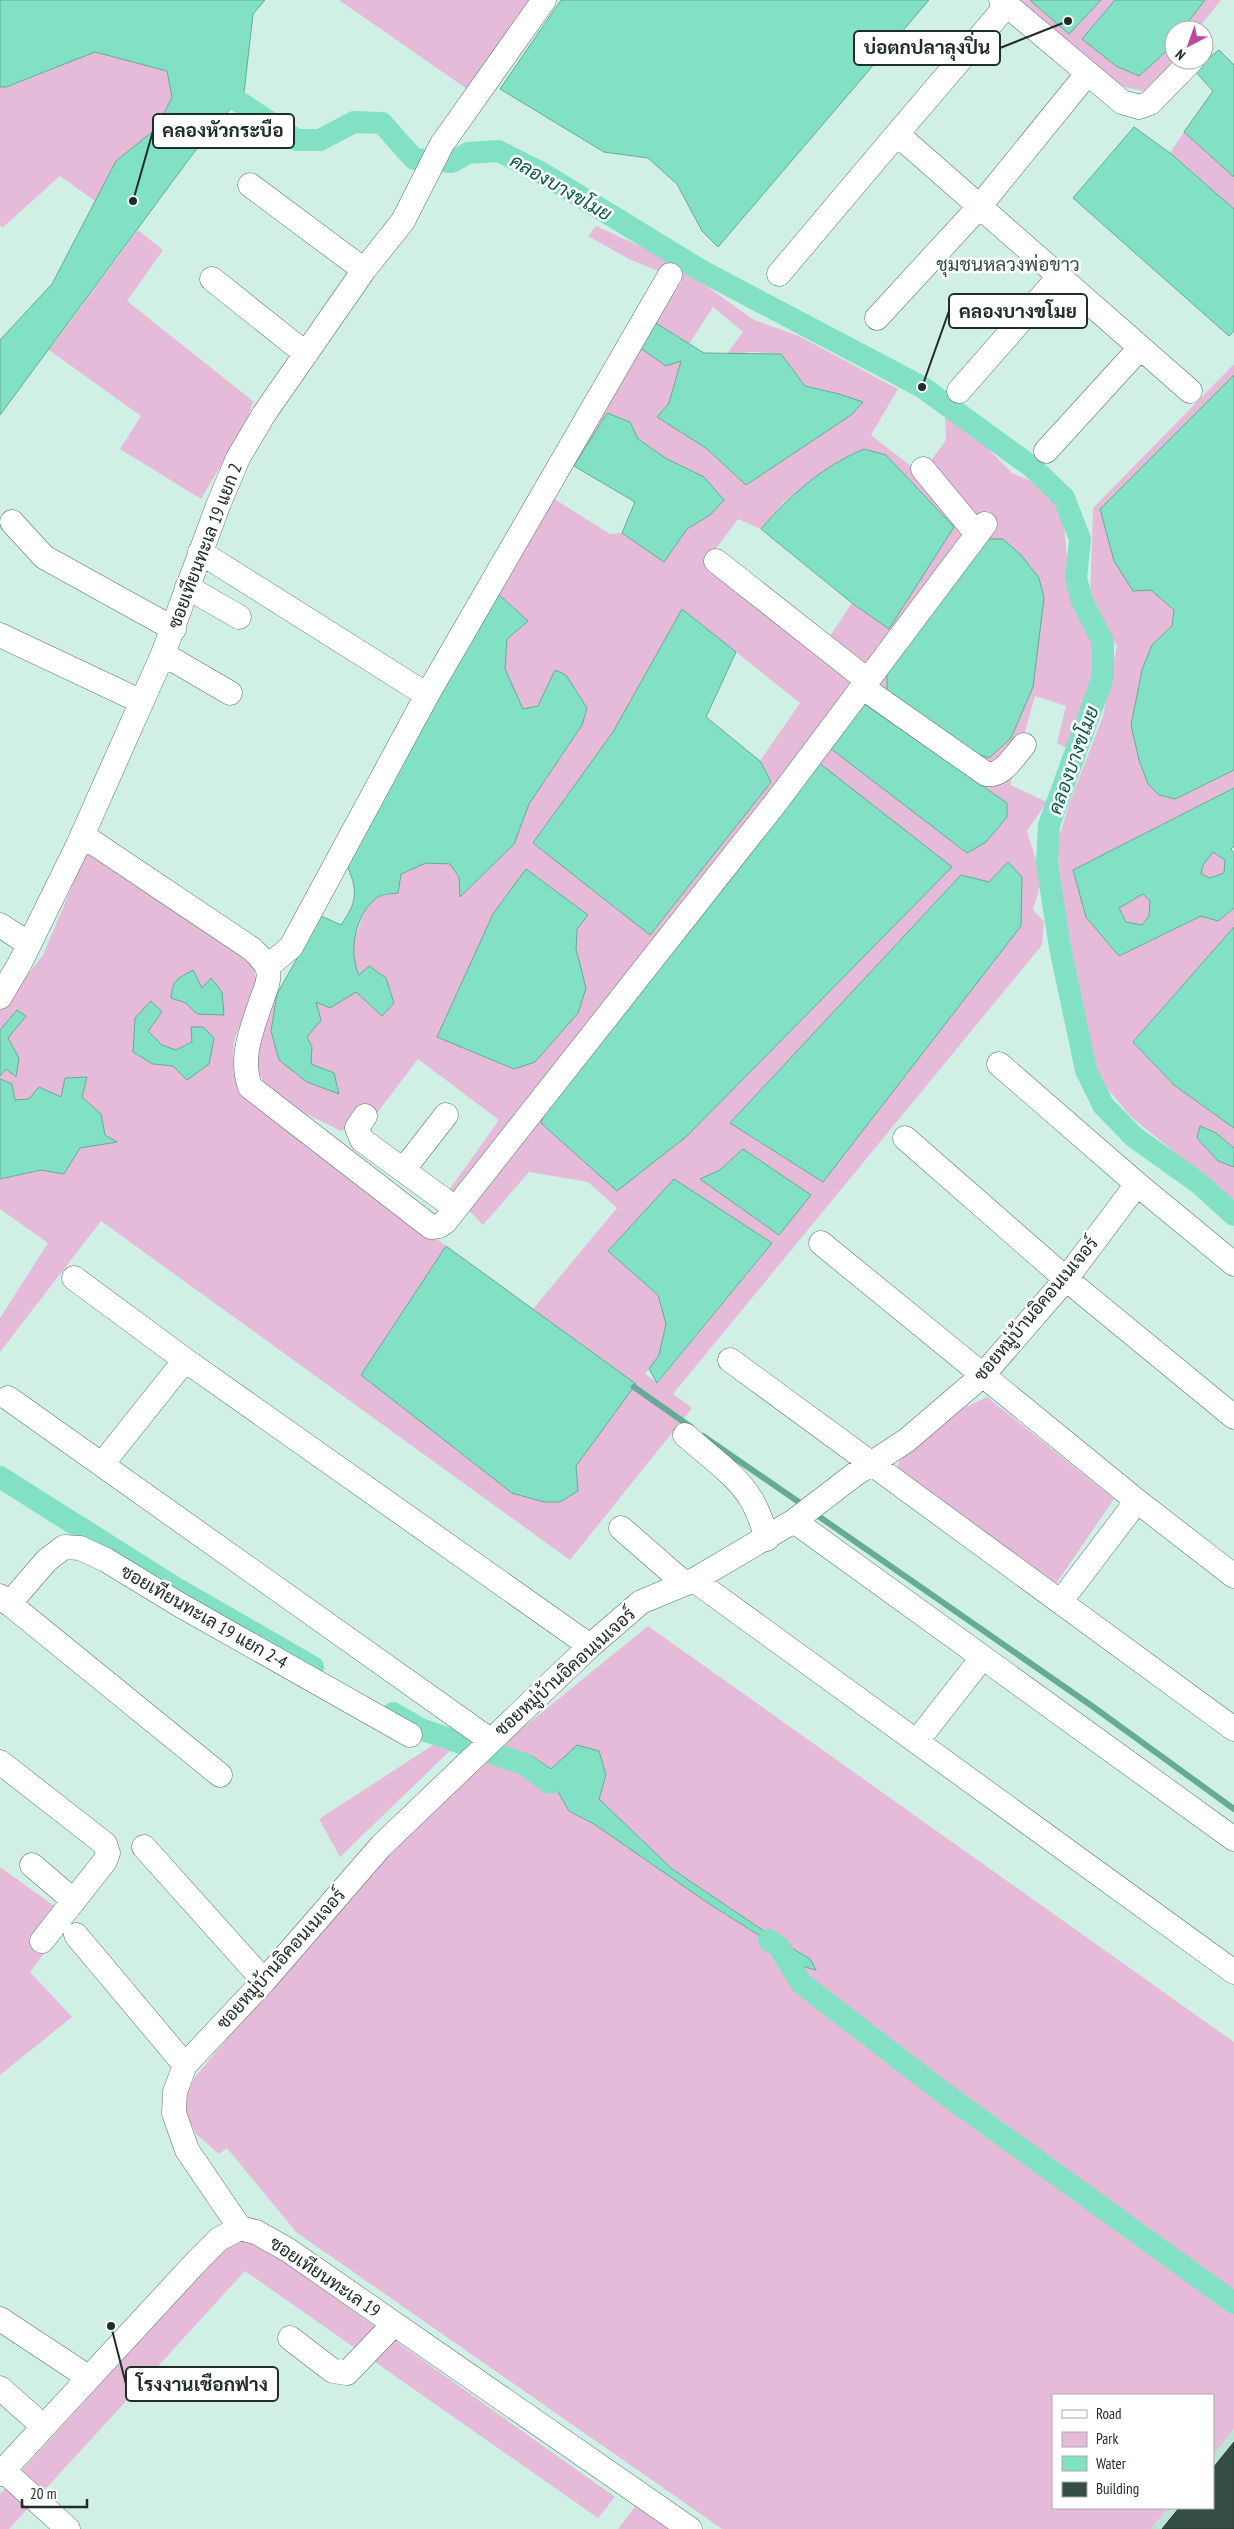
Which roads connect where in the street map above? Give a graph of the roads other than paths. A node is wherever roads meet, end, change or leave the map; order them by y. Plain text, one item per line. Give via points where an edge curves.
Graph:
1 (544, 0) edge
2 (1004, 3) edge
3 (1182, 70) edge
4 (1087, 74) junction
5 (897, 134) junction
6 (250, 185) dead end
7 (979, 206) junction
8 (364, 270) junction
9 (779, 274) dead end
10 (670, 275) dead end
11 (1059, 277) junction
12 (212, 279) dead end
13 (878, 318) dead end
14 (1140, 348) junction
15 (306, 354) junction
16 (959, 391) dead end
17 (1190, 391) dead end
18 (1046, 451) dead end
19 (923, 469) dead end
20 (12, 522) dead end
21 (200, 552) junction
22 (716, 561) dead end
23 (187, 587) junction
24 (239, 617) dead end
25 (174, 629) junction
26 (0, 635) edge
27 (163, 654) junction
28 (865, 684) junction
29 (230, 693) dead end
30 (427, 696) junction
31 (142, 702) junction
32 (1024, 745) dead end
33 (82, 835) junction
34 (0, 925) edge
35 (29, 944) junction
36 (267, 967) junction
37 (0, 997) edge
38 (999, 1064) dead end
39 (446, 1115) dead end
40 (365, 1116) dead end
41 (905, 1138) dead end
42 (404, 1169) junction
43 (1137, 1184) junction
44 (455, 1208) junction
45 (821, 1244) dead end
46 (1234, 1264) edge
47 (74, 1278) dead end
48 (1066, 1279) junction
49 (184, 1360) junction
50 (730, 1360) dead end
51 (983, 1375) junction
52 (8, 1398) dead end
53 (1234, 1417) edge
54 (685, 1435) dead end
55 (103, 1463) junction
56 (873, 1463) junction
57 (1137, 1502) junction
58 (805, 1513) junction
59 (621, 1528) dead end
60 (767, 1538) junction
61 (1234, 1576) edge
62 (689, 1581) junction
63 (5, 1600) edge
64 (1061, 1601) junction
65 (590, 1646) junction
66 (982, 1658) junction
67 (1234, 1729) edge
68 (410, 1735) dead end
69 (490, 1740) junction
70 (917, 1741) junction
71 (4, 1774) edge
72 (220, 1775) dead end
73 (1234, 1839) edge
74 (144, 1847) dead end
75 (32, 1865) dead end
76 (74, 1901) junction
77 (76, 1935) dead end
78 (42, 1941) dead end
79 (1234, 1972) edge
80 (264, 1981) junction
81 (185, 2065) junction
82 (240, 2228) junction
83 (0, 2319) edge
84 (394, 2324) junction
85 (290, 2338) dead end
86 (88, 2377) junction
87 (0, 2388) edge
88 (43, 2426) junction
89 (2, 2472) edge
90 (68, 2529) edge
91 (690, 2529) edge

1 - 8 street, ซอยเทียนทะเล 19 แยก 2 via 442,144 402,220
2 - 4 street
2 - 5 street
3 - 4 street via 1150,103 1139,107 1122,102
4 - 7 street
5 - 7 street
5 - 9 street
6 - 8 street
7 - 11 street
7 - 13 street
8 - 15 street, ซอยเทียนทะเล 19 แยก 2
10 - 30 street
11 - 14 street
11 - 16 street
12 - 15 street
14 - 17 street
14 - 18 street
15 - 21 street, ซอยเทียนทะเล 19 แยก 2 via 238,458
19 - 28 street via 981,529
20 - 25 street via 44,557
21 - 23 street, ซอยเทียนทะเล 19 แยก 2
21 - 30 street
22 - 28 street
23 - 24 street
23 - 25 street, ซอยเทียนทะเล 19 แยก 2
25 - 27 street, ซอยเทียนทะเล 19 แยก 2
26 - 31 street
27 - 29 street
27 - 31 street, ซอยเทียนทะเล 19 แยก 2
28 - 32 street via 986,774 1000,772
28 - 44 street
30 - 36 street via 291,947
31 - 33 street, ซอยเทียนทะเล 19 แยก 2
33 - 35 street, ซอยเทียนทะเล 19 แยก 2
33 - 36 street via 252,949
34 - 35 street
35 - 37 street, ซอยเทียนทะเล 19 แยก 2
36 - 44 street via 267,984 246,1048 246,1074 250,1086 431,1227 445,1222
38 - 43 street
39 - 42 street
40 - 42 street via 357,1128 362,1140
41 - 48 street
42 - 44 street
43 - 46 street
43 - 48 street, ซอยหมู่บ้านอิคอนเนเจอร์
45 - 51 street
47 - 49 street
48 - 51 street, ซอยหมู่บ้านอิคอนเนเจอร์
48 - 53 street
49 - 55 street
49 - 65 street
50 - 56 street
51 - 56 street, ซอยหมู่บ้านอิคอนเนเจอร์ via 907,1440
51 - 57 street
52 - 55 street
54 - 60 street via 736,1480 750,1497
55 - 69 street
56 - 58 street, ซอยหมู่บ้านอิคอนเนเจอร์
56 - 64 street
57 - 61 street
57 - 64 street
58 - 60 street, ซอยหมู่บ้านอิคอนเนเจอร์
58 - 66 street
59 - 62 street
60 - 62 street, ซอยหมู่บ้านอิคอนเนเจอร์
62 - 65 street, ซอยหมู่บ้านอิคอนเนเจอร์ via 641,1602
62 - 70 street
63 - 68 street, ซอยเทียนทะเล 19 แยก 2-4 via 64,1547 80,1548
63 - 72 street, ซอยเทียนทะเล 19 แยก 2-4
64 - 67 street
65 - 69 street, ซอยหมู่บ้านอิคอนเนเจอร์
66 - 70 street
66 - 73 street
69 - 80 street, ซอยหมู่บ้านอิคอนเนเจอร์ via 381,1846
70 - 79 street
71 - 76 street via 105,1844 108,1853 105,1862
74 - 80 street
75 - 76 street
76 - 78 street
77 - 81 street
80 - 81 street, ซอยหมู่บ้านอิคอนเนเจอร์
81 - 82 street, ซอยหมู่บ้านอิคอนเนเจอร์ via 175,2092 174,2113 188,2150
82 - 84 street, ซอยเทียนทะเล 19 via 256,2232 288,2250
82 - 86 street via 219,2239
83 - 86 street
84 - 85 street via 347,2373 333,2371
84 - 91 street, ซอยเทียนทะเล 19
86 - 88 street
87 - 88 street
88 - 89 street
89 - 90 street

